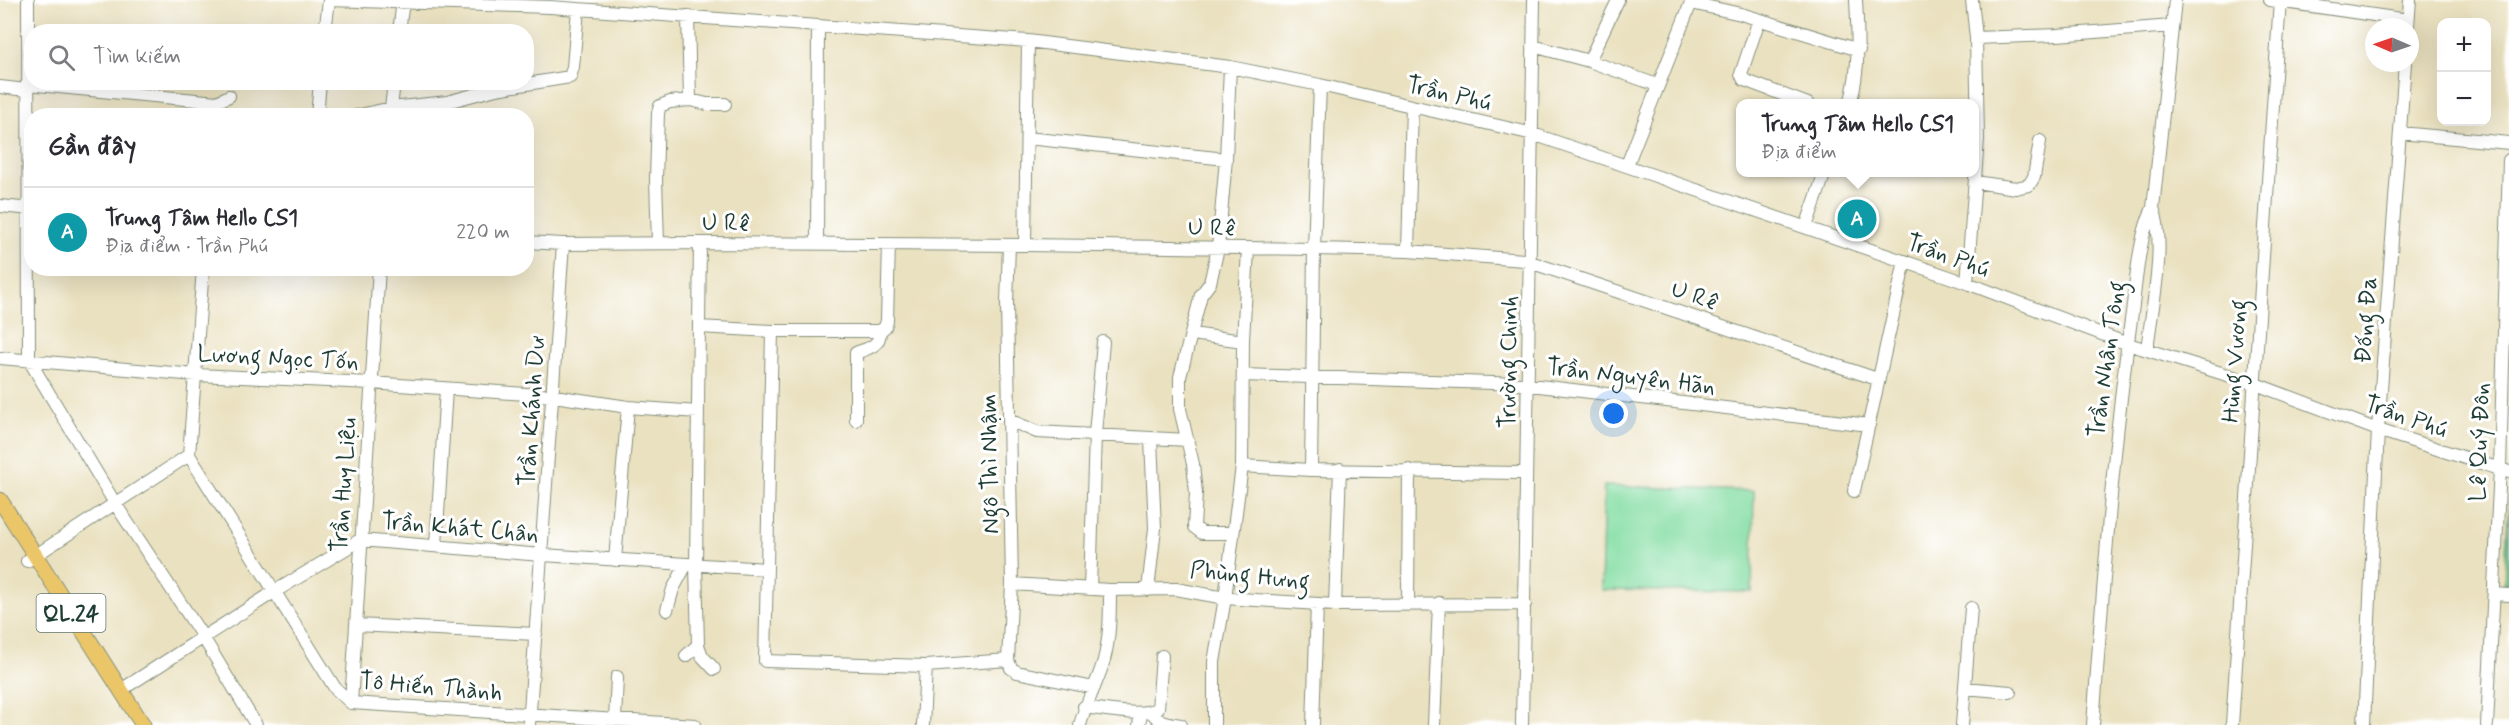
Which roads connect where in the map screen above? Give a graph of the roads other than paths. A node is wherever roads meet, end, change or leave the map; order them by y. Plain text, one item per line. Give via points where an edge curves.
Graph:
1 (28, 0) edge
2 (329, 0) edge
3 (342, 0) edge
4 (1527, 0) edge
5 (1534, 0) edge
6 (1618, 0) edge
7 (1856, 0) edge
8 (1972, 0) edge
9 (2175, 0) edge
10 (2410, 0) edge
11 (403, 1) edge
12 (2277, 1) edge
13 (1691, 2) edge
14 (578, 9) junction
15 (688, 16) junction
16 (2374, 18) edge
17 (2408, 18) edge
18 (1759, 20) junction
19 (28, 24) edge
20 (326, 24) edge
21 (400, 24) edge
22 (818, 26) junction
23 (2172, 26) junction
24 (1976, 38) junction
25 (1028, 41) junction
26 (1533, 46) junction
27 (1859, 50) junction
28 (1589, 61) junction
29 (1230, 67) junction
30 (2404, 72) edge
31 (534, 83) edge
32 (1320, 85) junction
33 (1657, 85) junction
34 (0, 87) edge
35 (24, 87) edge
36 (27, 90) edge
37 (65, 90) edge
38 (319, 90) edge
39 (393, 90) edge
40 (492, 90) edge
41 (229, 96) dead end
42 (1795, 99) edge
43 (1851, 99) edge
44 (1977, 99) edge
45 (690, 100) junction
46 (725, 104) dead end
47 (1412, 106) junction
48 (27, 108) edge
49 (318, 108) edge
50 (391, 108) joint
51 (1529, 133) junction
52 (2400, 133) junction
53 (1027, 138) junction
54 (2040, 141) dead end
55 (2509, 143) edge
56 (1226, 159) junction
57 (2509, 160) edge
58 (1627, 165) junction
59 (1823, 177) edge
60 (1975, 177) edge
61 (1975, 182) junction
62 (0, 206) edge
63 (24, 208) edge
64 (2153, 208) junction
65 (1806, 227) junction
66 (534, 242) edge
67 (658, 243) junction
68 (700, 243) junction
69 (817, 243) junction
70 (562, 244) junction
71 (889, 244) junction
72 (1009, 244) junction
73 (1025, 245) junction
74 (1218, 248) junction
75 (1248, 249) junction
76 (1314, 249) junction
77 (1408, 251) junction
78 (1527, 261) junction
79 (1905, 261) junction
80 (29, 276) edge
81 (202, 276) edge
82 (378, 276) edge
83 (1967, 283) junction
84 (699, 327) junction
85 (772, 331) junction
86 (880, 331) junction
87 (1192, 334) junction
88 (1243, 341) junction
89 (1103, 342) dead end
90 (2128, 344) junction
91 (2147, 350) junction
92 (0, 358) edge
93 (28, 360) junction
94 (196, 375) junction
95 (1244, 375) junction
96 (1312, 378) junction
97 (1877, 379) junction
98 (371, 383) junction
99 (2253, 383) junction
100 (1526, 384) junction
101 (446, 389) junction
102 (554, 396) junction
103 (628, 407) junction
104 (698, 412) junction
105 (856, 420) dead end
106 (1009, 420) junction
107 (1869, 425) junction
108 (2378, 430) junction
109 (1095, 434) junction
110 (1151, 440) junction
111 (1188, 440) junction
112 (189, 455) junction
113 (1242, 466) junction
114 (1340, 469) junction
115 (1311, 470) junction
116 (2504, 470) edge
117 (1409, 471) junction
118 (1521, 473) junction
119 (1854, 491) dead end
120 (0, 500) edge
121 (116, 505) junction
122 (0, 518) edge
123 (1232, 533) junction
124 (360, 540) junction
125 (436, 545) junction
126 (542, 555) junction
127 (30, 558) junction
128 (615, 560) junction
129 (691, 565) junction
130 (767, 569) junction
131 (1012, 584) junction
132 (1090, 589) junction
133 (1110, 590) junction
134 (1148, 590) junction
135 (274, 592) junction
136 (2494, 594) junction
137 (2509, 595) edge
138 (1225, 597) junction
139 (1439, 603) junction
140 (1317, 604) junction
141 (1408, 604) junction
142 (1522, 604) junction
143 (1335, 605) junction
144 (1971, 608) dead end
145 (667, 610) dead end
146 (356, 625) junction
147 (536, 634) junction
148 (203, 637) junction
149 (698, 645) junction
150 (686, 656) dead end
151 (1162, 656) dead end
152 (1008, 660) junction
153 (926, 666) junction
154 (714, 669) dead end
155 (617, 677) dead end
156 (1094, 688) junction
157 (1965, 688) junction
158 (121, 690) junction
159 (2010, 692) dead end
160 (351, 704) junction
161 (1084, 707) junction
162 (1144, 716) edge
163 (529, 720) edge
164 (615, 720) junction
165 (131, 725) edge
166 (143, 725) edge
167 (256, 725) edge
168 (695, 725) edge
169 (923, 725) edge
170 (1080, 725) edge
171 (1181, 725) edge
172 (1214, 725) edge
173 (1313, 725) edge
174 (1434, 725) edge
175 (1516, 725) edge
176 (1522, 725) edge
177 (1962, 725) edge
178 (2092, 725) edge
179 (2232, 725) edge
180 (2364, 725) edge
181 (2487, 725) edge

1 - 19 street
2 - 3 street, Trần Phú
2 - 20 street
3 - 11 street, Trần Phú
4 - 51 street, Trường Chinh
5 - 26 street, Trường Chinh
6 - 28 street
7 - 27 street
8 - 24 street
9 - 23 street, Trần Nhân Tông
10 - 17 street
11 - 14 street, Trần Phú
11 - 21 street
12 - 16 street
12 - 99 street, Hùng Vương
13 - 18 street
13 - 33 street
14 - 15 street, Trần Phú
14 - 31 street via 570,77
15 - 22 street, Trần Phú
15 - 45 street
18 - 27 street
18 - 42 street via 1741,74 1744,80
22 - 25 street, Trần Phú
22 - 69 street
23 - 24 street
23 - 64 street, Trần Nhân Tông
24 - 44 street
25 - 29 street, Trần Phú
25 - 53 street
26 - 28 street
26 - 51 street, Trường Chinh
27 - 43 street
28 - 33 street
29 - 32 street, Trần Phú
29 - 56 street
30 - 52 street, Đống Đa
32 - 47 street, Trần Phú
32 - 76 street
33 - 58 street
34 - 35 street
36 - 48 street
37 - 41 street via 217,102
38 - 49 street
39 - 50 street
40 - 50 street via 447,102
45 - 46 street
45 - 67 street via 660,106 658,113
47 - 51 street, Trần Phú
47 - 77 street
51 - 58 street, Trần Phú
51 - 78 street, Trường Chinh
52 - 55 street
52 - 108 street, Đống Đa
53 - 56 street
53 - 73 street
54 - 61 street via 2029,185 2016,188
56 - 74 street
57 - 116 street, Lê Quý Đôn
58 - 65 street, Trần Phú
59 - 65 street
60 - 61 street
61 - 83 street
62 - 63 street
64 - 90 street, Trần Nhân Tông
64 - 91 street via 2158,220 2158,247
65 - 79 street, Trần Phú
66 - 70 street, U Rê
67 - 68 street, U Rê
67 - 70 street, U Rê
68 - 69 street, U Rê
68 - 84 street
69 - 71 street, U Rê
70 - 102 street, Trần Khánh Dư
71 - 72 street, U Rê
71 - 86 street via 887,321
72 - 73 street, U Rê
72 - 106 street, Ngô Thì Nhậm
73 - 74 street, U Rê
74 - 75 street, U Rê
74 - 87 street
75 - 76 street, U Rê
75 - 88 street
76 - 77 street, U Rê
76 - 96 street
77 - 78 street, U Rê
78 - 97 street, U Rê
78 - 100 street, Trường Chinh
79 - 83 street, Trần Phú
79 - 97 street
80 - 93 street
81 - 94 street
82 - 98 street, Trần Huy Liệu
83 - 90 street, Trần Phú
84 - 85 street
84 - 104 street
85 - 86 street
85 - 130 street
86 - 105 street via 875,346 856,353
87 - 88 street
87 - 111 street via 1180,377 1180,409
88 - 95 street
89 - 109 street
90 - 91 street, Trần Phú
90 - 178 street, Trần Nhân Tông via 2115,446
91 - 99 street, Trần Phú
92 - 93 street, Lương Ngọc Tốn
93 - 94 street, Lương Ngọc Tốn
93 - 121 street
94 - 98 street, Lương Ngọc Tốn
94 - 112 street
95 - 96 street, Trần Nguyên Hãn
95 - 113 street
96 - 100 street, Trần Nguyên Hãn
96 - 115 street
97 - 107 street
98 - 101 street, Lương Ngọc Tốn
98 - 124 street, Trần Huy Liệu
99 - 108 street, Trần Phú
99 - 179 street, Hùng Vương
100 - 107 street, Trần Nguyên Hãn
100 - 118 street, Trường Chinh
100 - 142 street, Trường Chinh
101 - 102 street, Lương Ngọc Tốn
101 - 125 street
102 - 103 street, Lương Ngọc Tốn
102 - 126 street, Trần Khánh Dư
103 - 104 street, Lương Ngọc Tốn
103 - 128 street
104 - 129 street
106 - 109 street via 1037,432
106 - 131 street, Ngô Thì Nhậm
107 - 119 street
108 - 116 street, Trần Phú
108 - 180 street, Đống Đa
109 - 110 street
109 - 132 street
110 - 111 street
110 - 134 street via 1155,528
111 - 123 street via 1196,493 1194,527 1202,533
112 - 121 street
112 - 135 street, Tô Hiến Thành
113 - 115 street
113 - 123 street
114 - 115 street
114 - 117 street
114 - 143 street
116 - 136 street, Lê Quý Đôn
117 - 118 street
117 - 141 street
118 - 142 street, Trường Chinh
120 - 127 main road, QL.24
121 - 127 street
121 - 148 street
122 - 127 main road, QL.24
123 - 138 street
124 - 125 street, Trần Khát Chân
124 - 135 street, Trần Khát Chân
124 - 146 street, Trần Huy Liệu
125 - 126 street, Trần Khát Chân
126 - 128 street, Trần Khát Chân
126 - 147 street, Trần Khánh Dư
127 - 158 main road, QL.24
127 - 165 main road, QL.24
128 - 129 street, Trần Khát Chân
129 - 130 street, Trần Khát Chân
129 - 145 street via 673,589
129 - 149 street
130 - 153 street via 765,661
131 - 132 street
131 - 152 street, Ngô Thì Nhậm
132 - 133 street
133 - 134 street, Phùng Hưng
133 - 156 street via 1104,659
134 - 138 street, Phùng Hưng via 1176,589
135 - 148 street, Trần Khát Chân
135 - 160 street, Tô Hiến Thành via 335,688
136 - 137 street
136 - 181 street, Lê Quý Đôn
138 - 140 street, Phùng Hưng
138 - 172 street via 1214,662
139 - 141 street, Phùng Hưng
139 - 142 street, Phùng Hưng
139 - 174 street
140 - 143 street, Phùng Hưng
140 - 173 street
141 - 143 street, Phùng Hưng
142 - 175 street, Trường Chinh
142 - 176 street, Trường Chinh
144 - 157 street
146 - 147 street
146 - 160 street, Trần Huy Liệu
147 - 163 street, Trần Khánh Dư
148 - 158 street, Trần Khát Chân
148 - 167 street
149 - 150 street
149 - 154 street
151 - 162 street via 1158,708
152 - 153 street
152 - 156 street via 1017,672
153 - 169 street
155 - 164 street
156 - 161 street
157 - 159 street
157 - 177 street
158 - 166 main road, QL.24
160 - 163 street, Tô Hiến Thành
161 - 162 street
161 - 170 street
162 - 171 street
163 - 164 street, Tô Hiến Thành
164 - 168 street, Tô Hiến Thành

